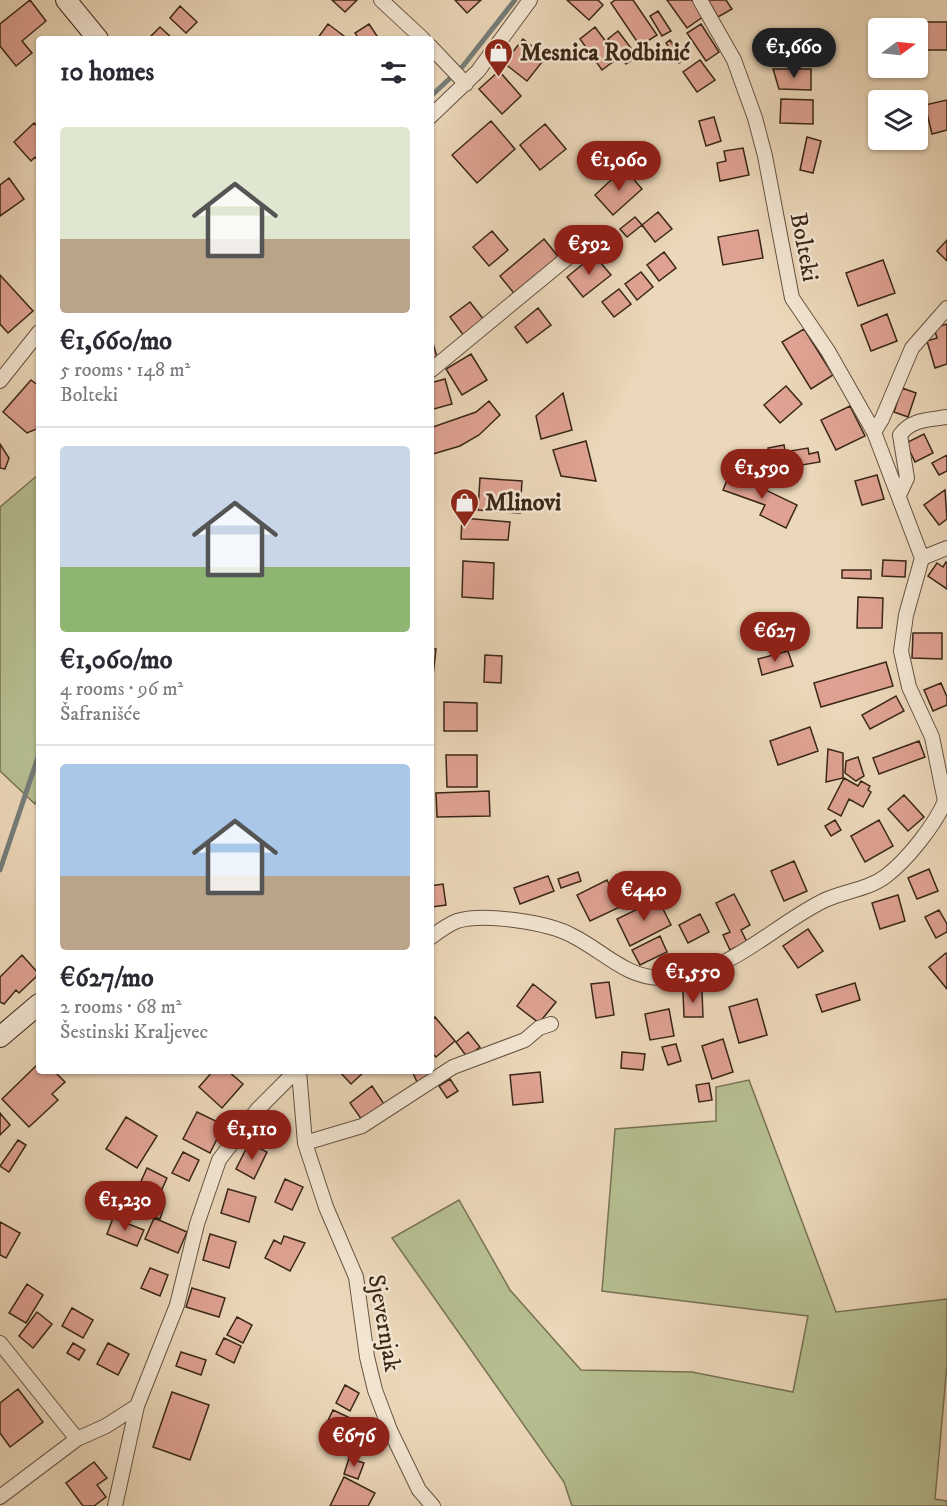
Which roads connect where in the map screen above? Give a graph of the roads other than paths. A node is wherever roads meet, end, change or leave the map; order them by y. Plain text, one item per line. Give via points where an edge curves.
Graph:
1 (66, 0) edge
2 (381, 0) edge
3 (530, 0) edge
4 (700, 0) edge
5 (96, 36) edge
6 (420, 36) edge
7 (434, 50) edge
8 (459, 77) junction
9 (434, 111) edge
10 (589, 240) dead end
11 (947, 308) edge
12 (36, 336) edge
13 (434, 368) edge
14 (0, 381) edge
15 (947, 417) edge
16 (874, 432) junction
17 (899, 495) junction
18 (947, 548) edge
19 (922, 558) junction
20 (946, 802) edge
21 (434, 936) edge
22 (36, 1007) edge
23 (551, 1024) dead end
24 (0, 1037) edge
25 (295, 1074) edge
26 (298, 1074) edge
27 (305, 1143) junction
28 (0, 1343) edge
29 (137, 1406) junction
30 (77, 1439) junction
31 (0, 1497) edge
32 (432, 1505) edge
33 (115, 1506) edge

1 - 5 main road
2 - 6 street
3 - 8 street
4 - 16 street, Bolteki via 734,60 755,118 792,298 828,351
7 - 8 street
8 - 9 street
10 - 13 street
11 - 16 street via 912,348
12 - 14 street
15 - 17 street via 916,422 900,435 907,478
16 - 17 street, Bolteki
17 - 19 street, Bolteki
18 - 19 street
19 - 20 street via 906,615 901,651 914,702 932,737
20 - 21 street via 885,877 821,902 732,959 702,972 649,977 616,964 572,935 504,920 459,921
22 - 24 main road
23 - 27 street via 525,1040 453,1067 362,1126
25 - 29 street via 257,1110 219,1160 197,1224 177,1305
26 - 27 street, Sjevernjak
27 - 32 street, Sjevernjak via 326,1207 358,1283 367,1357 382,1411 419,1490
28 - 30 street
29 - 30 street
29 - 33 street
30 - 31 street

